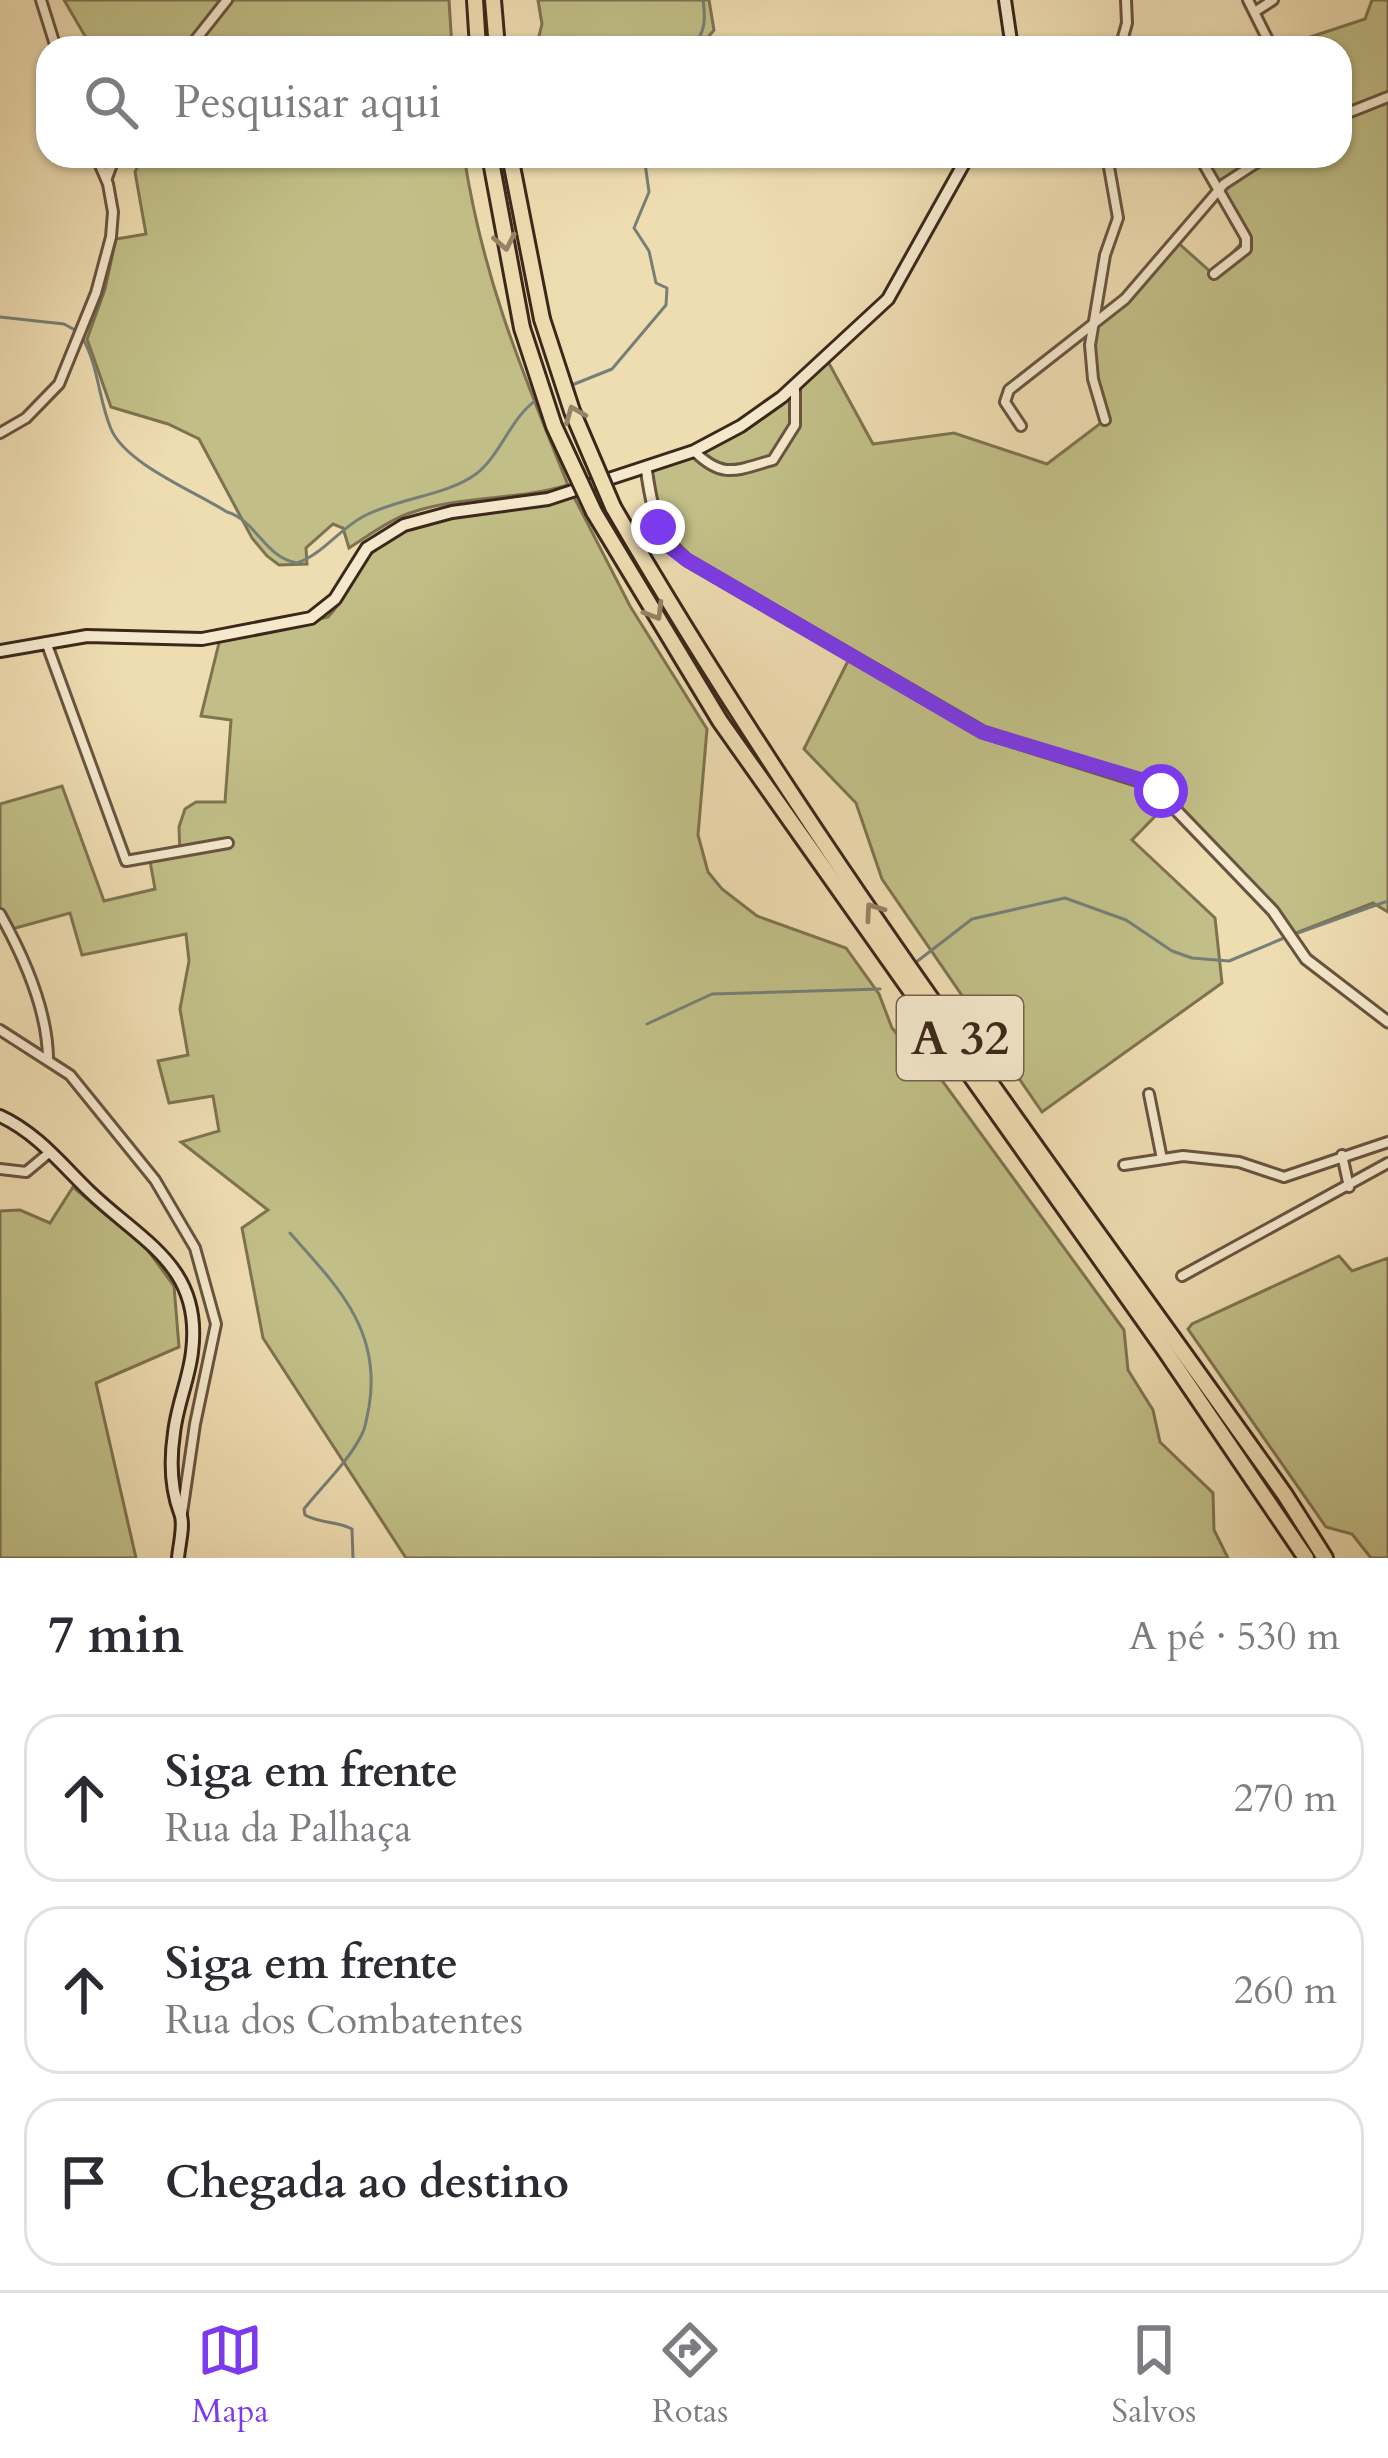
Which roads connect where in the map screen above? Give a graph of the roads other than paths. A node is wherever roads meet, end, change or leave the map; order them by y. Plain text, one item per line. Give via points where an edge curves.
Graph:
1 (41, 0) edge
2 (227, 0) edge
3 (475, 0) edge
4 (494, 0) edge
5 (1005, 0) edge
6 (1126, 0) edge
7 (1248, 0) edge
8 (1273, 0) edge
9 (1256, 11) junction
10 (52, 36) edge
11 (198, 36) edge
12 (477, 36) edge
13 (496, 36) edge
14 (1010, 36) edge
15 (1123, 36) edge
16 (1267, 36) edge
17 (1388, 97) edge
18 (1352, 111) edge
19 (101, 168) edge
20 (110, 168) edge
21 (492, 168) edge
22 (512, 168) edge
23 (961, 168) edge
24 (1109, 168) edge
25 (1206, 168) edge
26 (1250, 168) edge
27 (106, 179) junction
28 (1220, 190) junction
29 (1214, 274) dead end
30 (1092, 328) junction
31 (795, 384) junction
32 (1105, 420) dead end
33 (1021, 426) dead end
34 (0, 433) edge
35 (694, 451) junction
36 (646, 466) junction
37 (46, 642) junction
38 (0, 651) edge
39 (228, 843) dead end
40 (0, 914) edge
41 (1388, 1022) edge
42 (0, 1030) edge
43 (48, 1060) junction
44 (1149, 1094) dead end
45 (0, 1116) edge
46 (1388, 1142) edge
47 (50, 1152) junction
48 (1342, 1155) junction
49 (1162, 1159) junction
50 (1388, 1163) edge
51 (1124, 1165) dead end
52 (0, 1169) edge
53 (1349, 1187) junction
54 (1182, 1276) dead end
55 (182, 1514) junction
56 (178, 1558) edge
57 (1306, 1558) edge
58 (1325, 1558) edge

1 - 10 street
2 - 11 street
3 - 12 highway
4 - 13 highway
5 - 14 main road
6 - 15 street
7 - 9 street
8 - 9 street
9 - 16 street
17 - 18 street
19 - 27 street
20 - 27 street
21 -> 57 highway, A 32, bridge via 522,328 594,512 720,721
58 -> 22 highway, A 32, bridge via 735,712 613,507 542,319
23 - 31 main road via 888,299
24 - 30 street via 1118,218
25 - 28 street
26 - 28 street
27 - 34 street via 111,237 59,384
28 - 29 street via 1246,249
28 - 30 street
30 - 32 street via 1093,379
30 - 33 street via 1009,389 1005,402
31 - 35 main road
31 - 35 street via 796,425 773,460 731,471 711,468
35 - 36 main road
36 - 37 main road via 539,501 404,525 367,548 335,599 311,618 202,639
36 - 41 street via 650,502 670,547 982,732 1152,785 1273,911 1306,958
37 - 38 main road
37 - 39 street via 126,861
40 - 43 street via 36,998
42 - 43 street
43 - 55 street via 70,1075 155,1180 195,1248 214,1310
44 - 49 street
45 - 47 main road
46 - 48 street
47 - 52 street via 26,1172
47 - 55 main road via 165,1256 188,1296 194,1338 172,1451 173,1502
48 - 49 street via 1284,1177 1239,1162
48 - 53 street
49 - 51 street
50 - 53 street
53 - 54 street
55 - 56 main road

